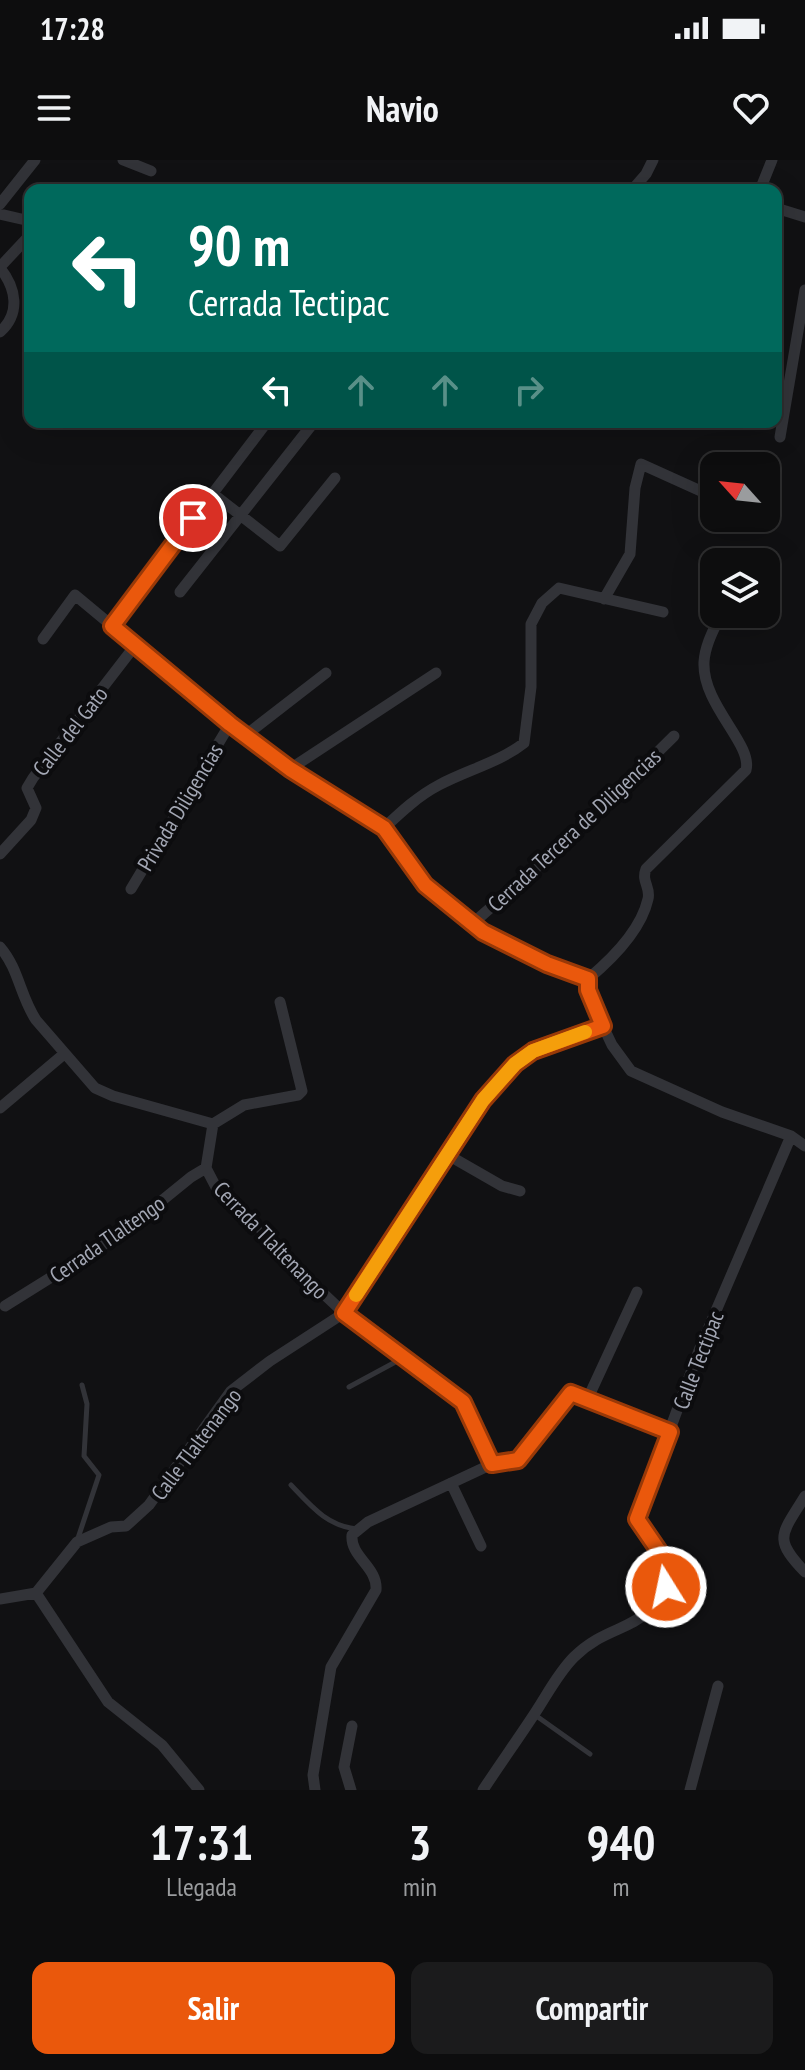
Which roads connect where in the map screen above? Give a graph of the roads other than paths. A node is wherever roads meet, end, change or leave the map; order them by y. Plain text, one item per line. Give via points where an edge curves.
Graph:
1 (35, 160) edge
2 (123, 160) edge
3 (653, 160) edge
4 (772, 160) edge
5 (151, 171) dead end
6 (637, 184) edge
7 (762, 184) edge
8 (0, 204) edge
9 (782, 210) edge
10 (0, 214) edge
11 (805, 217) edge
12 (24, 220) edge
13 (24, 241) edge
14 (0, 267) edge
15 (805, 290) edge
16 (0, 332) edge
17 (782, 425) edge
18 (262, 428) edge
19 (309, 428) edge
20 (782, 428) edge
21 (780, 437) dead end
22 (335, 478) dead end
23 (700, 491) edge
24 (212, 493) junction
25 (240, 516) junction
26 (180, 592) dead end
27 (604, 599) junction
28 (663, 612) dead end
29 (112, 626) junction
30 (715, 628) edge
31 (43, 639) dead end
32 (134, 647) junction
33 (326, 673) dead end
34 (436, 673) dead end
35 (230, 724) junction
36 (246, 735) junction
37 (674, 736) dead end
38 (290, 769) junction
39 (384, 828) junction
40 (0, 854) edge
41 (131, 889) dead end
42 (472, 924) junction
43 (0, 947) edge
44 (588, 979) junction
45 (280, 1002) dead end
46 (603, 1026) junction
47 (64, 1054) junction
48 (0, 1108) edge
49 (213, 1124) junction
50 (791, 1136) junction
51 (805, 1146) edge
52 (448, 1155) junction
53 (206, 1168) junction
54 (520, 1191) dead end
55 (637, 1292) dead end
56 (5, 1306) dead end
57 (344, 1313) junction
58 (402, 1358) junction
59 (82, 1385) dead end
60 (349, 1387) dead end
61 (588, 1398) junction
62 (670, 1432) junction
63 (492, 1464) junction
64 (451, 1483) junction
65 (291, 1485) dead end
66 (805, 1496) edge
67 (355, 1532) junction
68 (77, 1542) junction
69 (481, 1546) dead end
70 (805, 1572) edge
71 (36, 1593) junction
72 (0, 1599) edge
73 (718, 1686) dead end
74 (534, 1714) junction
75 (352, 1726) dead end
76 (590, 1754) dead end
77 (199, 1790) edge
78 (315, 1790) edge
79 (351, 1790) edge
80 (483, 1790) edge
81 (690, 1790) edge

1 - 8 street
2 - 5 street
3 - 6 street
4 - 7 street
9 - 11 street
10 - 12 street
13 - 14 street
14 - 16 street via 15,299 13,315
15 - 17 street
18 - 24 street
19 - 25 street
20 - 21 street
22 - 25 street via 280,546
23 - 27 street via 641,464 630,554
24 - 25 street
24 - 29 street
25 - 26 street
27 - 28 street
27 - 39 street via 559,588 542,603 531,624 524,743 437,785
29 - 31 street via 75,595
29 - 32 street
30 - 44 street via 704,672 720,715 747,753 746,770 646,869 643,881 649,893 640,918
32 - 35 street
32 - 40 street, Calle del Gato via 33,778 27,788 36,808 31,820
33 - 36 street
34 - 38 street
35 - 36 street
35 - 41 street, Privada Diligencias
36 - 38 street
37 - 42 street, Cerrada Tercera de Diligencias via 577,832
38 - 39 street
39 - 42 street via 425,885
42 - 44 street via 506,946
43 - 47 street via 15,968 28,1008
44 - 46 street
45 - 49 street via 302,1091 244,1105
46 - 50 street via 631,1071
46 - 52 street, Calle Tlaltenango via 533,1051 515,1064 483,1100
47 - 48 street
47 - 49 street via 95,1088
49 - 53 street, Cerrada Tlaltenango
50 - 51 street
50 - 62 street, Calle Tectipac via 700,1348
52 - 54 street
52 - 57 street, Calle Tlaltenango
53 - 56 street, Cerrada Tlaltengo via 122,1233
53 - 57 street, Cerrada Tlaltenango via 219,1193
55 - 61 street
57 - 58 street, Cerrada Tlaltenango
57 - 68 street, Calle Tlaltenango via 231,1391 149,1505 126,1526
58 - 60 lane
58 - 63 street, Cerrada Tlaltenango via 463,1402
59 - 68 lane via 87,1404 84,1456 99,1475
61 - 62 street
61 - 63 street via 571,1393 518,1460
62 - 74 street, Calle Tectipac via 637,1519 672,1570 666,1587 643,1618 575,1656
63 - 64 street
64 - 67 street
64 - 69 street
65 - 67 lane via 317,1513
66 - 70 street via 783,1538 785,1551
67 - 78 street via 355,1550 376,1579 376,1590 331,1667
68 - 71 street, Calle Tlaltenango
71 - 72 street
71 - 77 street via 108,1702 162,1745
73 - 81 street
74 - 76 lane
74 - 80 street, Calle Tectipac
75 - 79 street via 344,1767

